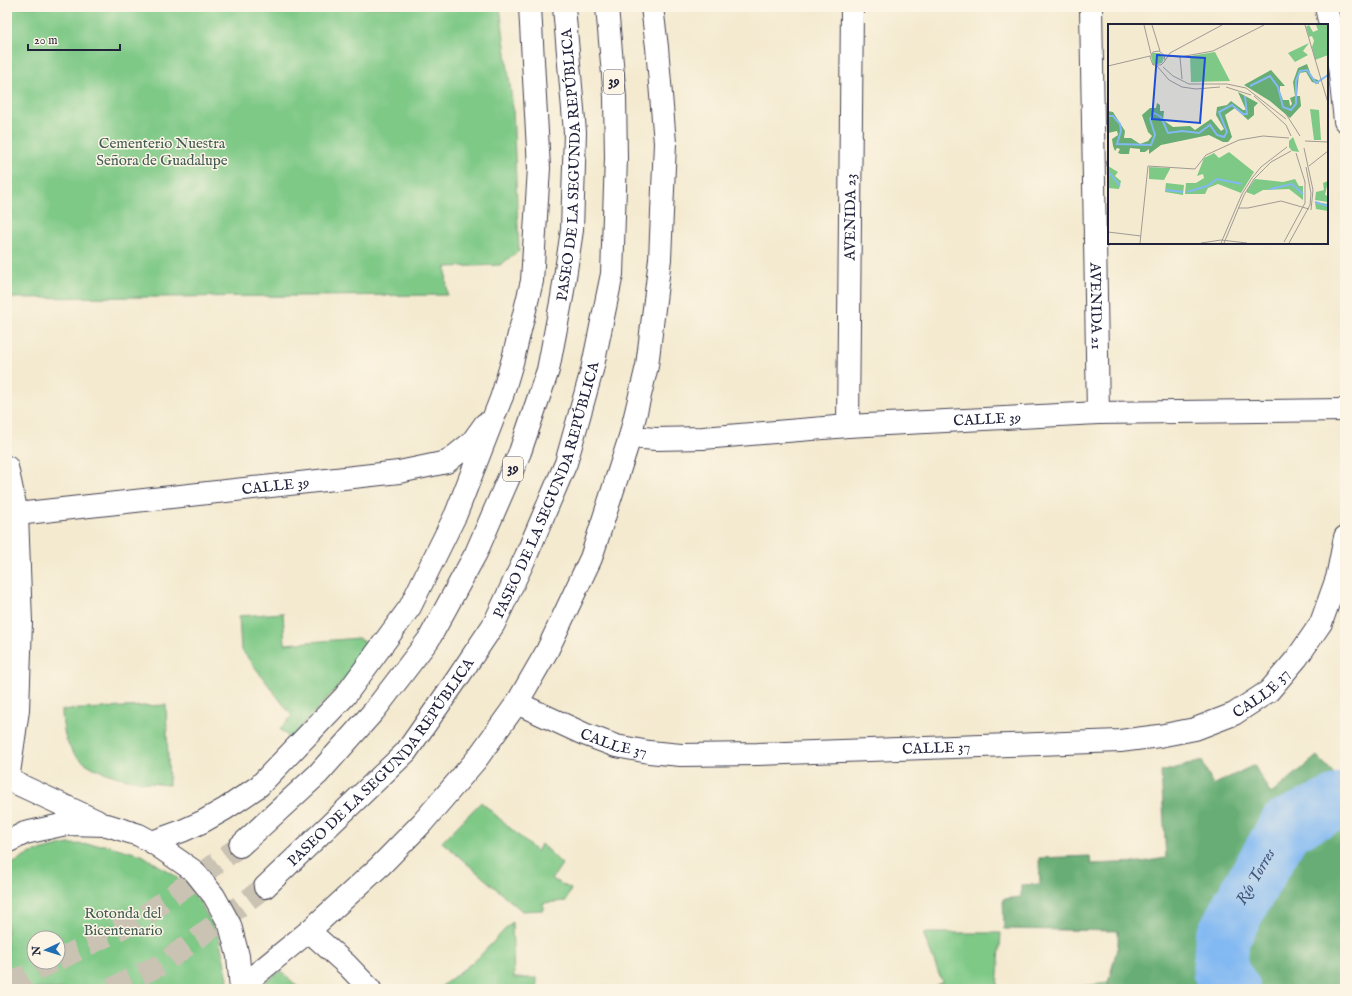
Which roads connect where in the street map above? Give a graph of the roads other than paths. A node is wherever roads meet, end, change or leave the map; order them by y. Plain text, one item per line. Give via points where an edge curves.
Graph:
1 (530, 7) edge
2 (564, 7) edge
3 (607, 7) edge
4 (652, 7) edge
5 (852, 7) edge
6 (1091, 7) edge
7 (1326, 7) edge
8 (1345, 121) edge
9 (502, 396) junction
10 (1345, 410) edge
11 (1098, 412) junction
12 (848, 426) junction
13 (630, 437) junction
14 (7, 467) edge
15 (17, 514) junction
16 (1345, 537) edge
17 (517, 703) junction
18 (8, 779) edge
19 (108, 825) junction
20 (7, 842) edge
21 (152, 842) junction
22 (240, 846) tunnel mouth
23 (265, 887) tunnel mouth
24 (310, 930) junction
25 (241, 989) edge
26 (370, 989) edge

1 - 9 main road via 540,168 532,281
2 - 22 main road, PASEO DE LA SEGUNDA REPÚBLICA / 39 via 575,132 572,230 548,370 520,452 476,553 429,639 374,711 318,774
3 - 23 main road, PASEO DE LA SEGUNDA REPÚBLICA / 39 via 615,97 616,158 612,274 592,370 566,463 494,624 451,689 406,752
4 - 13 main road via 665,143 660,259 647,366
5 - 12 main road, AVENIDA 23
6 - 11 main road, AVENIDA 21
7 - 8 main road via 1339,65
9 - 15 main road, CALLE 39 via 472,442 447,462 399,472
9 - 21 main road via 456,514 410,607 345,696 259,786 202,822
10 - 11 main road, CALLE 39
11 - 12 main road, CALLE 39
12 - 13 main road, CALLE 39 via 703,438 662,440
13 - 17 main road via 591,558 547,651
14 - 15 main road
15 - 18 main road via 21,622 18,710
16 - 17 main road, CALLE 37 via 1337,578 1321,623 1297,658 1269,691 1234,714 1195,729 1120,741 681,755 616,746
17 - 24 main road via 476,760 422,823 380,866
18 - 19 main road
19 - 20 main road via 66,824 25,833
19 - 21 main road
21 - 25 main road via 194,871 214,896 230,925 238,956
24 - 25 main road
24 - 26 main road

